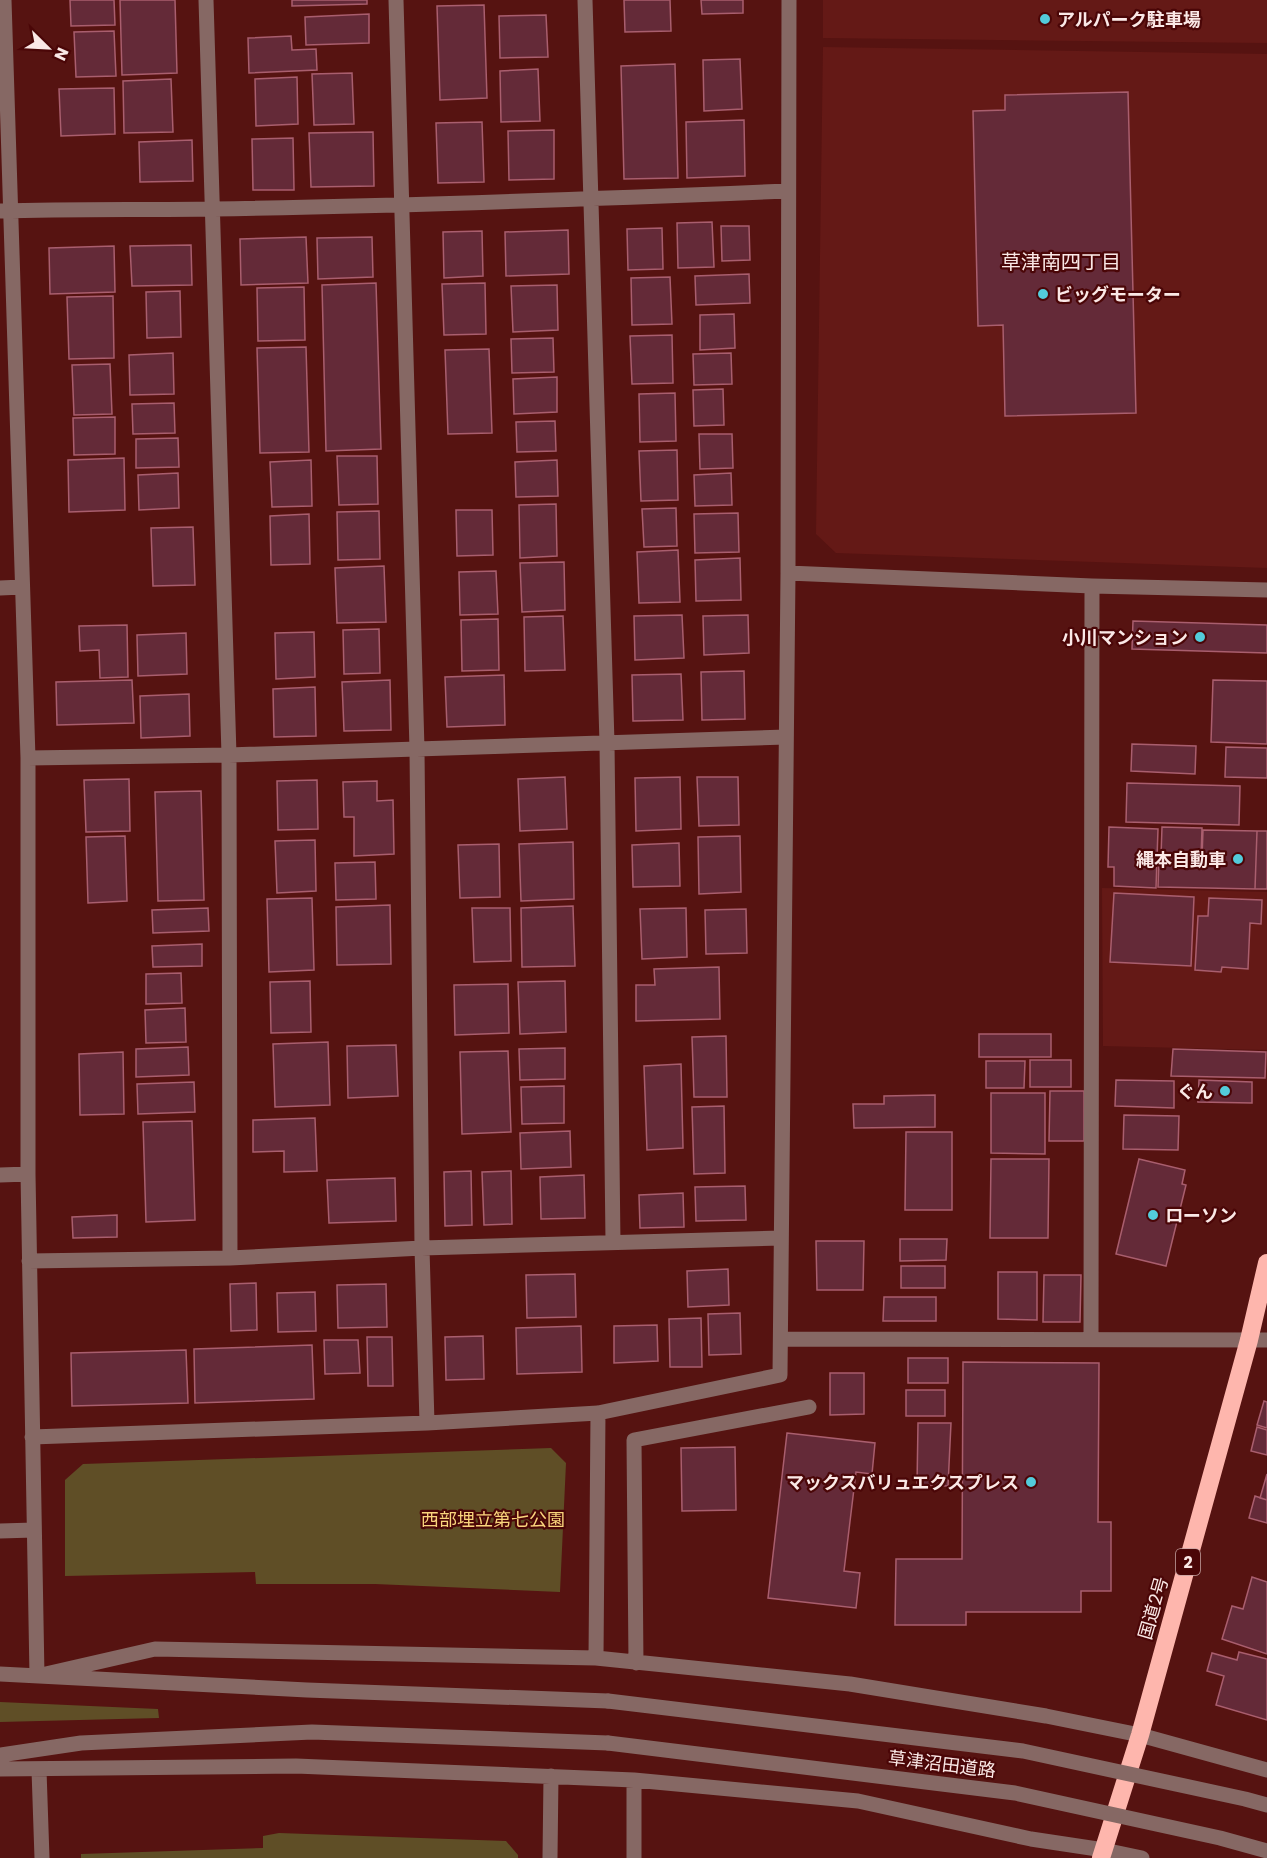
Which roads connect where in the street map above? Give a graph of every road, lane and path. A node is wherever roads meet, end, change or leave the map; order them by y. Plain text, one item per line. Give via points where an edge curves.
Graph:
1 (4, 0) edge
2 (206, 0) edge
3 (396, 0) edge
4 (585, 0) edge
5 (789, 0) edge
6 (788, 191) junction
7 (591, 199) junction
8 (403, 204) junction
9 (212, 209) junction
10 (5, 211) edge
11 (788, 573) junction
12 (1092, 586) junction
13 (22, 587) junction
14 (0, 588) edge
15 (1267, 590) edge
16 (786, 737) junction
17 (607, 743) junction
18 (417, 749) junction
19 (229, 755) junction
20 (28, 758) junction
21 (27, 1174) junction
22 (0, 1175) edge
23 (781, 1238) junction
24 (613, 1242) junction
25 (422, 1248) junction
26 (230, 1258) junction
27 (28, 1261) junction
28 (1267, 1263) edge
29 (781, 1339) junction
30 (1091, 1339) junction
31 (1258, 1340) edge
32 (809, 1407) dead end
33 (598, 1413) junction
34 (427, 1422) junction
35 (32, 1437) junction
36 (34, 1530) junction
37 (0, 1531) edge
38 (596, 1658) junction
39 (636, 1663) junction
40 (0, 1674) edge
41 (37, 1676) junction
42 (1140, 1735) junction
43 (0, 1755) edge
44 (0, 1769) edge
45 (39, 1770) junction
46 (1267, 1770) edge
47 (551, 1776) junction
48 (634, 1780) junction
49 (1267, 1805) edge
50 (1267, 1851) edge
51 (1102, 1854) edge
52 (42, 1858) edge
53 (550, 1858) edge
54 (634, 1858) edge
55 (1142, 1858) edge

1 - 10 street
2 - 9 street
3 - 8 street
4 - 7 street
5 - 6 street
6 - 7 street
6 - 11 street
7 - 8 street
7 - 17 street
8 - 9 street
8 - 18 street
9 - 10 street
9 - 19 street
10 - 13 street
11 - 12 street
11 - 16 street
12 - 15 street
12 - 30 street
13 - 14 street
13 - 20 street
16 - 17 street
16 - 23 street
17 - 18 street
17 - 24 street
18 - 19 street
18 - 25 street
19 - 20 street
19 - 26 street
20 - 21 street
21 - 22 street
21 - 27 street
23 - 24 street
23 - 29 street
24 - 25 street
25 - 26 street
25 - 34 street
26 - 27 street
27 - 35 street
28 - 31 highway, 国道2号 / 2
29 - 30 street
29 - 33 street via 780,1375
30 - 31 street
31 - 42 highway, 国道2号 / 2
32 - 39 street via 634,1440
33 - 34 street
33 - 38 street
34 - 35 street
35 - 36 street
36 - 37 street
36 - 41 street
38 - 39 street
38 - 41 street via 155,1649
39 - 42 street via 850,1684
40 - 41 street, 草津沼田道路
41 - 49 street, 草津沼田道路, bridge via 608,1701 1023,1751
42 - 46 street
42 - 51 highway, 国道2号 / 2
43 - 50 street, 草津沼田道路, bridge via 81,1743 312,1732 608,1743 1015,1793
44 - 45 street
45 - 47 street via 296,1766
45 - 52 street
47 - 48 street
47 - 53 street
48 - 51 street via 858,1801
48 - 54 street
51 - 55 street

